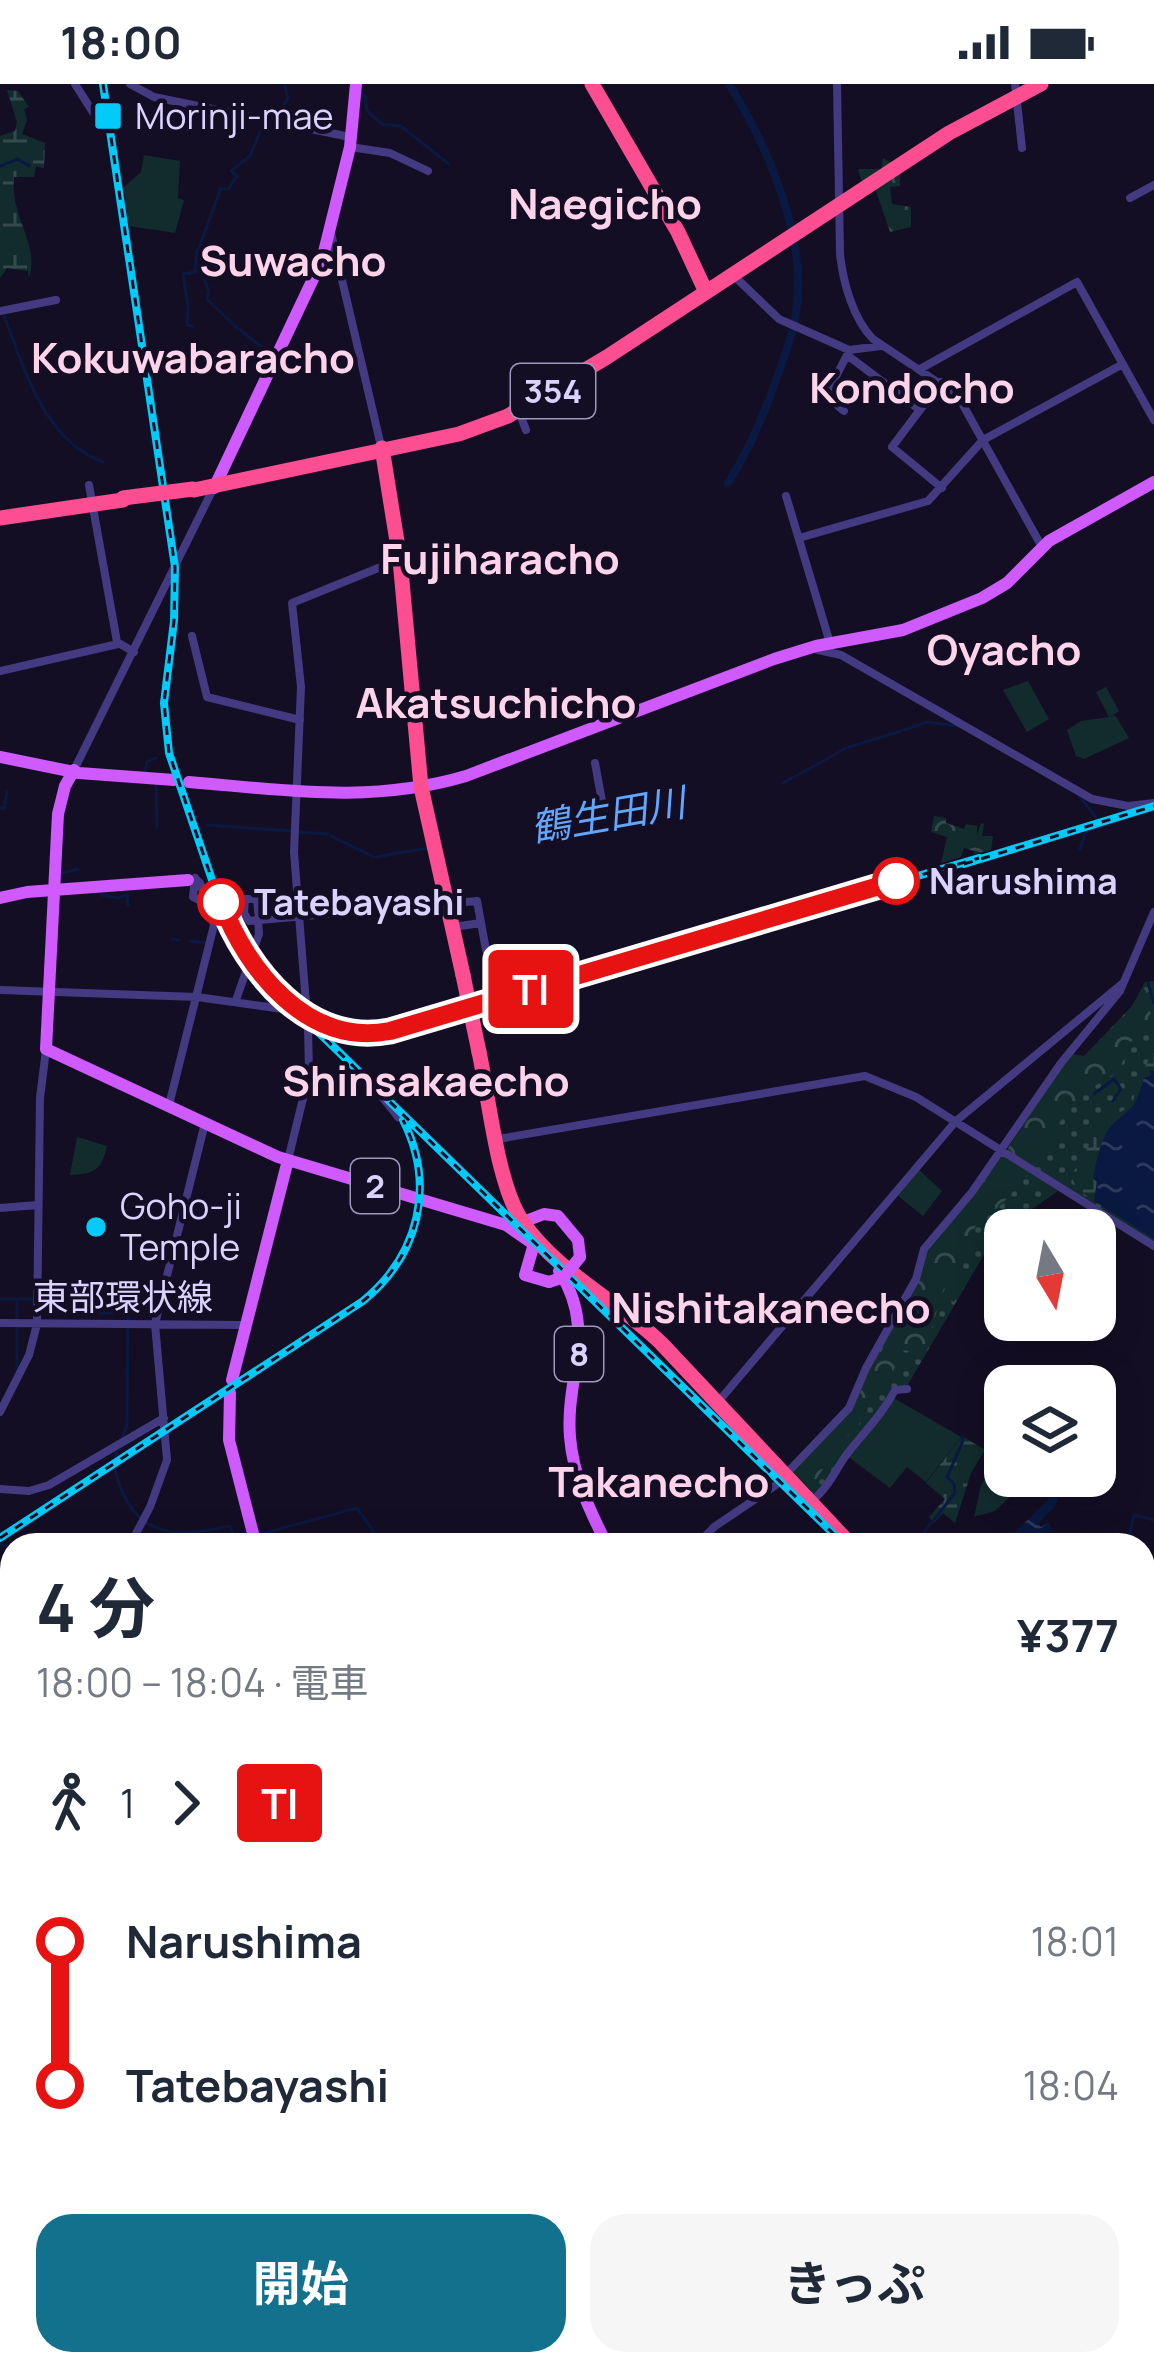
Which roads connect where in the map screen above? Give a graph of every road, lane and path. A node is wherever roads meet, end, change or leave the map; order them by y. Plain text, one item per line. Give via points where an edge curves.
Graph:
1 (75, 84) edge
2 (130, 84) edge
3 (356, 84) edge
4 (594, 84) edge
5 (836, 84) edge
6 (1037, 84) edge
7 (1016, 91) edge
8 (100, 124) dead end
9 (350, 142) junction
10 (1022, 148) dead end
11 (428, 171) dead end
12 (1154, 185) edge
13 (1130, 198) dead end
14 (838, 203) junction
15 (330, 232) junction
16 (790, 235) junction
17 (733, 274) junction
18 (706, 290) junction
19 (56, 300) dead end
20 (2, 310) edge
21 (883, 345) junction
22 (1123, 364) junction
23 (920, 369) junction
24 (941, 382) junction
25 (518, 409) junction
26 (920, 410) junction
27 (844, 411) dead end
28 (1154, 420) edge
29 (526, 430) dead end
30 (983, 440) junction
31 (382, 449) junction
32 (1154, 482) edge
33 (214, 486) junction
34 (942, 488) junction
35 (786, 496) dead end
36 (91, 498) junction
37 (0, 517) edge
38 (799, 538) junction
39 (1042, 547) junction
40 (400, 560) junction
41 (193, 636) dead end
42 (830, 643) junction
43 (118, 644) junction
44 (807, 649) junction
45 (134, 652) junction
46 (0, 670) edge
47 (300, 720) junction
48 (0, 757) edge
49 (595, 763) dead end
50 (74, 770) junction
51 (421, 788) junction
52 (295, 790) junction
53 (1154, 803) edge
54 (604, 812) dead end
55 (192, 881) joint
56 (55, 890) junction
57 (0, 898) edge
58 (446, 903) junction
59 (1154, 912) edge
60 (300, 918) junction
61 (481, 923) junction
62 (452, 928) junction
63 (486, 950) dead end
64 (1126, 982) junction
65 (0, 989) edge
66 (51, 992) junction
67 (197, 997) junction
68 (236, 1000) junction
69 (306, 1004) dead end
70 (308, 1027) dead end
71 (46, 1048) junction
72 (169, 1107) junction
73 (398, 1117) dead end
74 (955, 1122) junction
75 (205, 1123) junction
76 (498, 1139) junction
77 (1000, 1150) junction
78 (287, 1160) junction
79 (38, 1205) junction
80 (0, 1208) edge
81 (523, 1222) junction
82 (534, 1244) junction
83 (1154, 1246) edge
84 (0, 1323) edge
85 (37, 1324) junction
86 (155, 1324) junction
87 (245, 1325) junction
88 (907, 1389) dead end
89 (717, 1403) junction
90 (0, 1412) edge
91 (164, 1418) junction
92 (780, 1480) junction
93 (0, 1489) edge
94 (810, 1503) junction
95 (136, 1533) edge
96 (253, 1533) edge
97 (601, 1533) edge
98 (708, 1533) edge
99 (839, 1533) edge

1 - 8 street
2 - 9 street via 154,97
3 - 9 main road
4 - 18 highway
5 - 14 street
6 - 7 highway, 354
7 - 10 street
7 - 14 highway, 354
9 - 11 street
9 - 15 main road
12 - 13 street
14 - 16 highway, 354
14 - 21 street via 844,280 865,331
15 - 31 street
15 - 33 main road
16 - 17 highway, 354
16 - 18 highway, 354
17 - 18 highway, 354
17 - 21 street via 771,315 849,350
18 - 25 highway, 354
19 - 20 street
21 - 23 street
22 - 23 street via 1077,282
22 - 28 street
22 - 30 street
23 - 24 street
24 - 26 street
24 - 30 street via 962,400
25 - 29 street
25 - 31 highway, 354 via 476,430
26 - 27 street via 847,355 826,396
26 - 34 street via 892,447
30 - 34 street
30 - 39 street
31 - 33 highway, 354
31 - 40 highway
32 - 39 main road
33 - 36 highway, 354, bridge
33 - 45 street
34 - 38 street via 922,504
35 - 38 street
36 - 37 highway, 354
36 - 43 street
38 - 42 street
39 - 42 main road via 988,595 910,628
40 - 47 street via 292,603
40 - 51 highway
41 - 47 street via 208,698
42 - 44 main road
43 - 45 street
43 - 46 street
44 - 51 main road
44 - 53 street via 841,655 1092,799
45 - 50 street
47 - 52 street
48 - 50 main road
49 - 54 street
50 - 52 main road
50 - 56 main road via 59,806
51 - 52 main road
51 - 58 highway
52 - 60 street
55 - 56 main road
55 - 67 street via 214,925
56 - 57 main road
56 - 66 main road
58 - 60 street
58 - 61 street via 477,901
58 - 62 highway
59 - 64 street
60 - 68 street via 259,920
60 - 69 street
61 - 62 street
61 - 63 street
62 - 76 highway, bridge
64 - 74 street
64 - 77 street
65 - 66 street
66 - 67 street
66 - 71 main road
67 - 68 street
67 - 72 street
68 - 73 street via 294,1012
70 - 78 street via 309,1074
71 - 72 main road, 2
71 - 79 street
72 - 75 main road, 2
74 - 76 street via 860,1075
74 - 77 street
74 - 89 street
75 - 78 main road, 2
75 - 86 street
76 - 81 highway
77 - 83 street
77 - 92 street via 924,1249 849,1408
78 - 82 main road, 2 via 485,1217
78 - 87 main road
79 - 80 street
79 - 85 street
81 - 82 main road, bridge via 556,1215 578,1240 580,1257 548,1282 525,1275
81 - 89 highway via 647,1329
82 - 97 main road, 8 via 562,1274 580,1333 571,1443
84 - 85 street, 東部環状線
85 - 86 street, 東部環状線
85 - 90 street
86 - 87 street, 東部環状線
86 - 91 street
87 - 96 main road via 229,1440
88 - 94 street via 893,1391
89 - 92 highway
91 - 93 street via 43,1487
91 - 95 street via 167,1457
92 - 94 highway
92 - 98 street
94 - 99 highway

